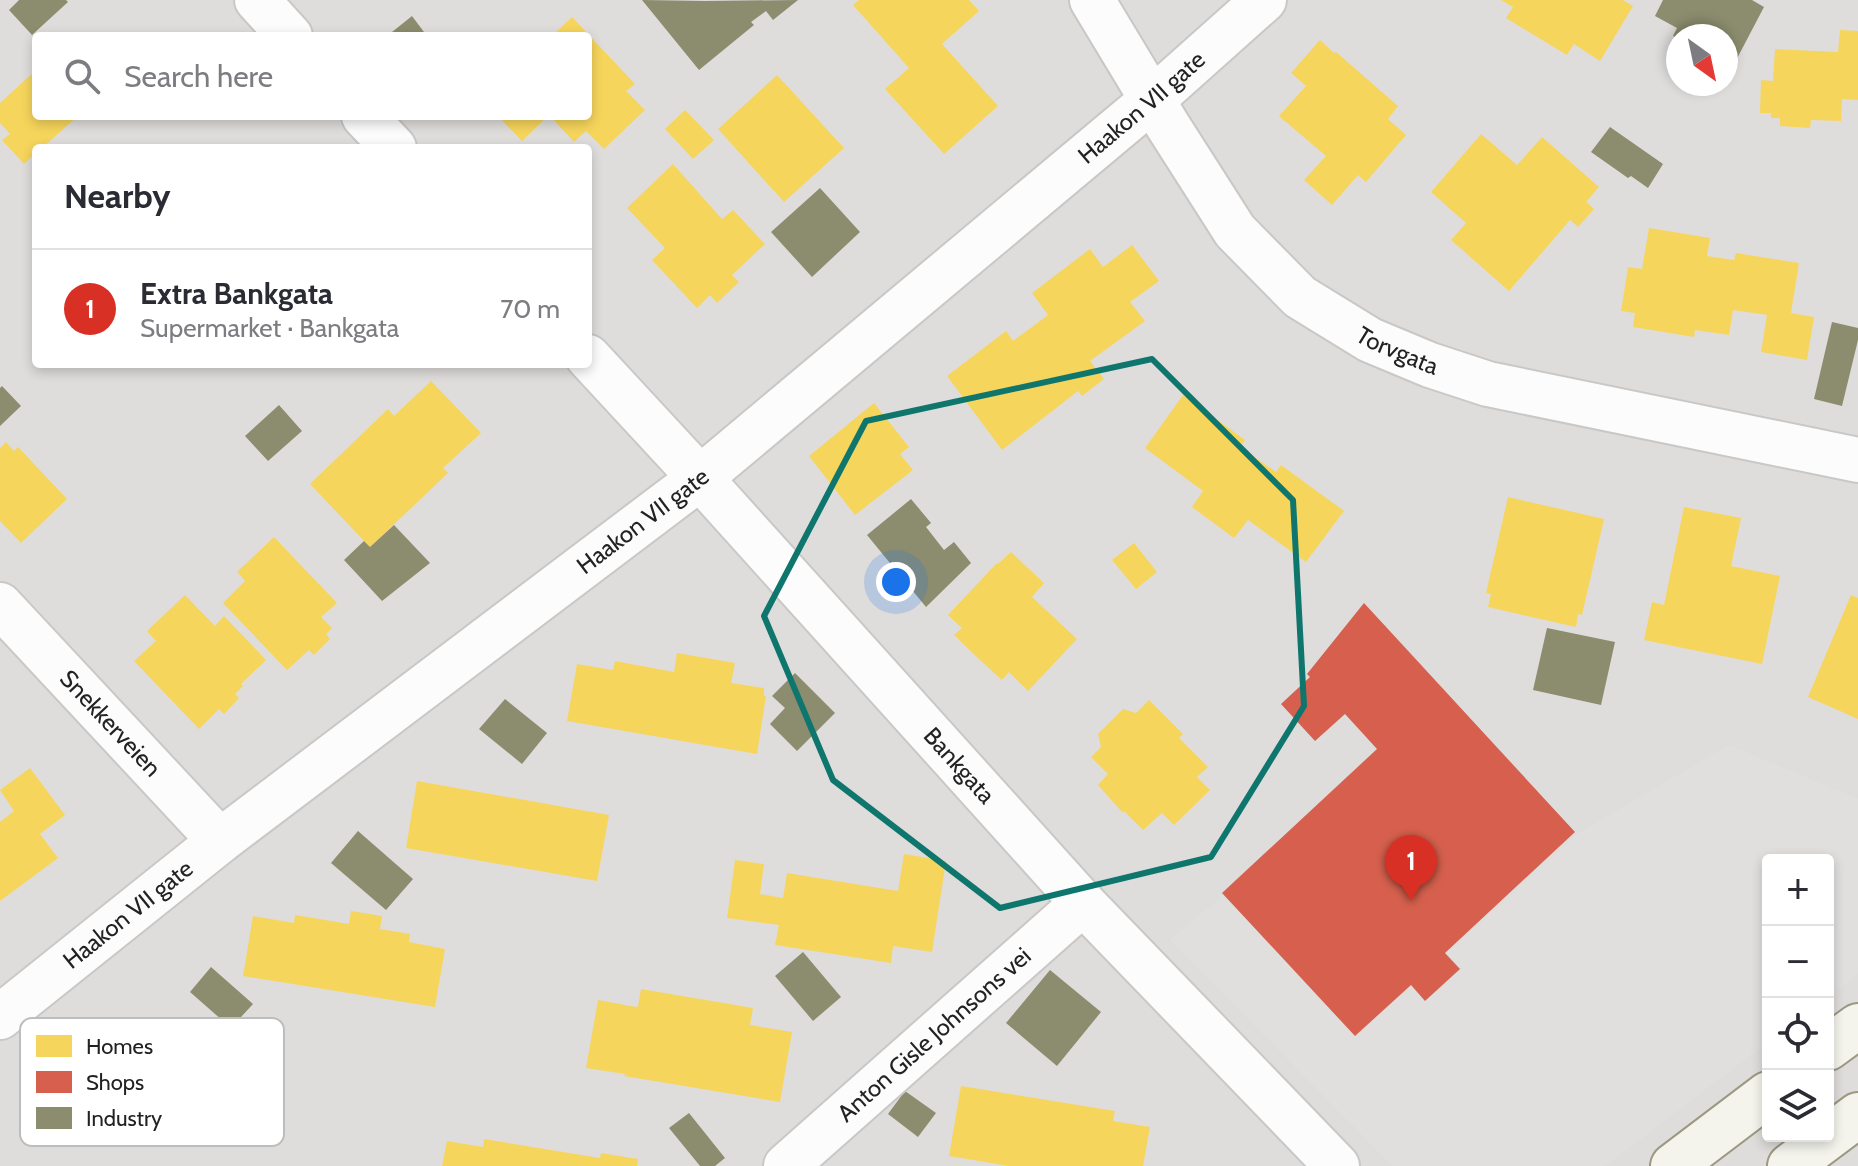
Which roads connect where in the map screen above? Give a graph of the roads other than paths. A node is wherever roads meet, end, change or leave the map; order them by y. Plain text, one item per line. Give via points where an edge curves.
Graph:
1 (257, 0) edge
2 (1092, 0) edge
3 (1264, 0) edge
4 (286, 32) edge
5 (1153, 99) junction
6 (368, 120) edge
7 (390, 144) edge
8 (592, 361) edge
9 (1858, 460) edge
10 (700, 478) junction
11 (0, 605) edge
12 (220, 841) junction
13 (1083, 903) junction
14 (0, 1017) edge
15 (1858, 1026) edge
16 (1834, 1044) edge
17 (1762, 1099) edge
18 (1858, 1115) edge
19 (786, 1166) edge
20 (1337, 1166) edge
21 (1673, 1166) edge
22 (1790, 1166) edge

1 - 4 street
2 - 5 street, Torvgata
3 - 5 street, Haakon VII gate
5 - 9 street, Torvgata via 1235,231 1300,297 1370,340 1488,384
5 - 10 street, Haakon VII gate
6 - 7 street
8 - 10 street, Bankgata
10 - 12 street, Haakon VII gate
10 - 13 street, Bankgata
11 - 12 street, Snekkerveien
12 - 14 street, Haakon VII gate
13 - 19 street, Anton Gisle Johnsons vei
13 - 20 street, Bankgata
15 - 16 street
17 - 21 street
18 - 22 street

